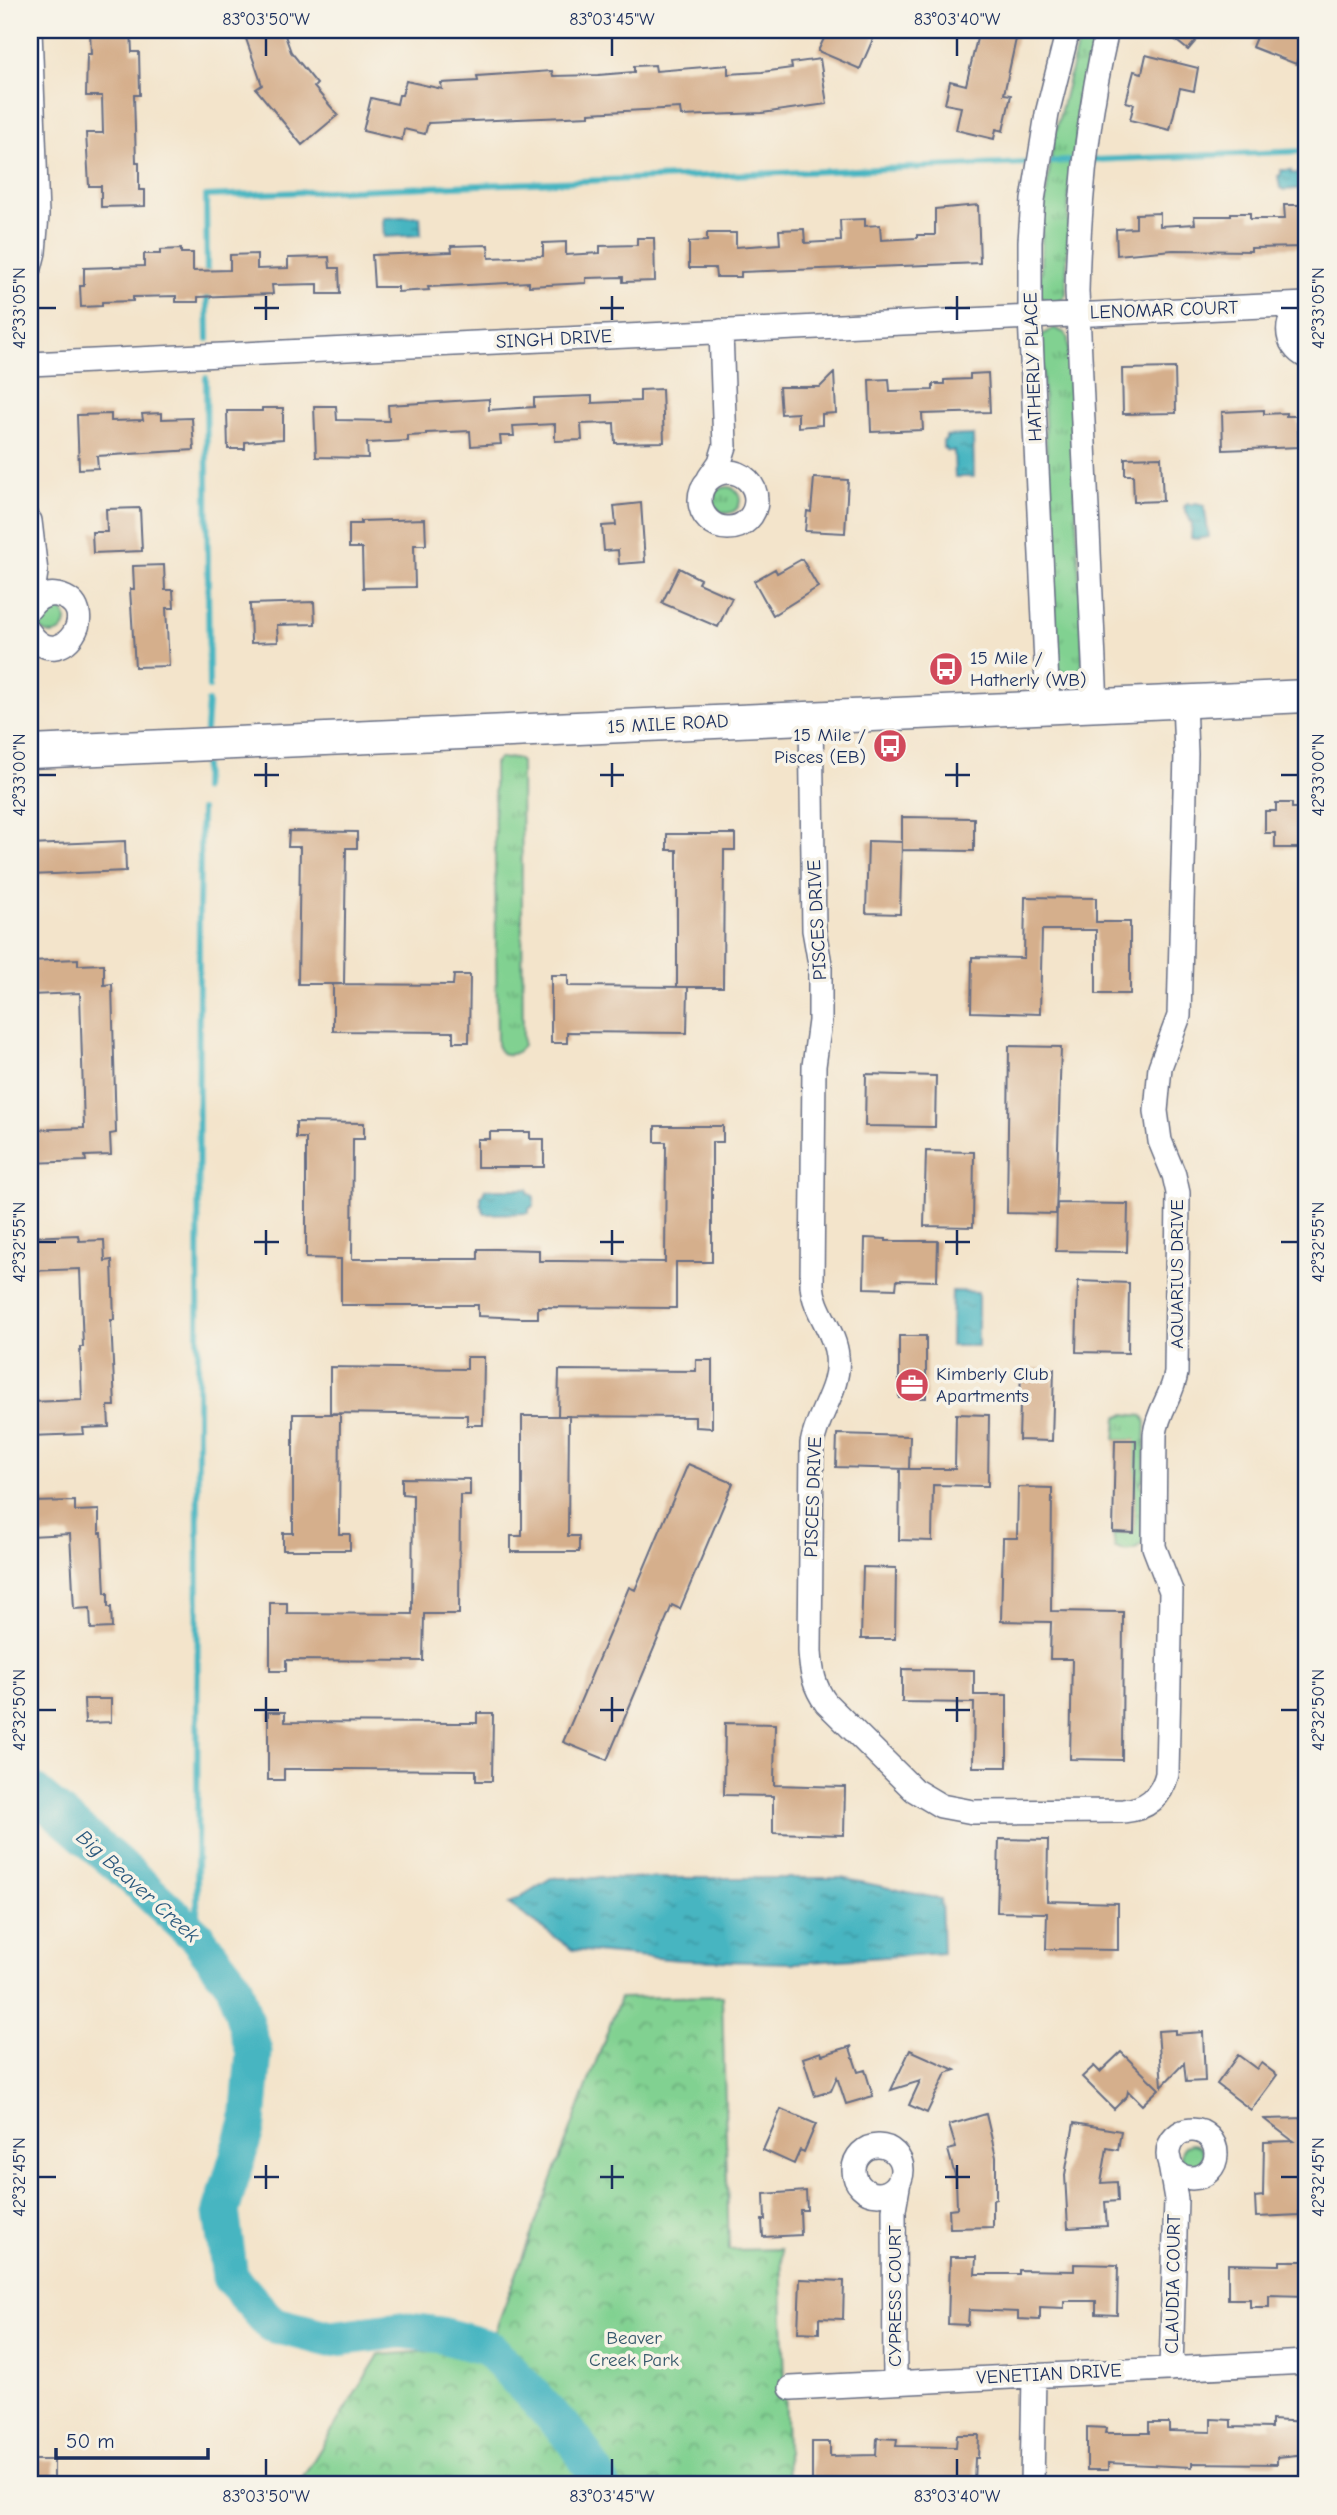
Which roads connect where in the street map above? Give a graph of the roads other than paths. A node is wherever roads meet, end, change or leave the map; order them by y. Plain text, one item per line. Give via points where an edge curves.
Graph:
1 (30, 30) edge
2 (1068, 30) edge
3 (1108, 30) edge
4 (33, 190) edge
5 (30, 268) edge
6 (1307, 305) edge
7 (1250, 307) junction
8 (1078, 313) junction
9 (1030, 316) junction
10 (721, 331) junction
11 (1288, 336) junction
12 (1307, 356) edge
13 (30, 364) edge
14 (724, 446) junction
15 (744, 476) junction
16 (709, 478) junction
17 (30, 521) edge
18 (36, 572) junction
19 (61, 596) junction
20 (30, 607) edge
21 (30, 634) edge
22 (1307, 696) edge
23 (1184, 701) junction
24 (1096, 705) junction
25 (1048, 708) junction
26 (811, 718) junction
27 (30, 752) edge
28 (1153, 1800) joint
29 (1169, 2159) junction
30 (1198, 2177) junction
31 (899, 2181) junction
32 (873, 2193) junction
33 (1176, 2199) junction
34 (894, 2210) junction
35 (1307, 2362) edge
36 (1171, 2369) junction
37 (1034, 2375) junction
38 (895, 2382) junction
39 (791, 2388) dead end
40 (1032, 2485) edge

1 - 4 street
2 - 9 street, HATHERLY PLACE via 1047,114 1033,200
3 - 8 street via 1085,150
4 - 5 street via 37,231
6 - 7 street, LENOMAR COURT
6 - 11 street, LENOMAR COURT via 1290,319
7 - 8 street, LENOMAR COURT
7 - 11 street, LENOMAR COURT via 1277,320
8 - 9 street, SINGH DRIVE
8 - 24 street
9 - 10 street, SINGH DRIVE
9 - 25 street, HATHERLY PLACE
10 - 13 street, SINGH DRIVE
10 - 14 street
11 - 12 street, LENOMAR COURT via 1297,351
14 - 15 street
14 - 16 street
15 - 16 street via 726,471
15 - 16 street via 756,502 749,519 731,528 713,524 701,511 700,494
17 - 18 street
18 - 19 street
18 - 20 street
19 - 20 street via 45,595
19 - 21 street via 78,614 73,637 49,647
22 - 23 main road, 15 MILE ROAD
23 - 24 main road, 15 MILE ROAD
23 - 28 street, AQUARIUS DRIVE via 1179,1016 1160,1067 1156,1111 1160,1141 1178,1193 1176,1373 1155,1434 1154,1547 1171,1591 1167,1774
24 - 25 main road, 15 MILE ROAD
25 - 26 main road, 15 MILE ROAD
26 - 27 main road, 15 MILE ROAD
26 - 28 street, PISCES DRIVE via 814,930 820,964 812,1285 814,1303 835,1345 838,1366 812,1444 813,1680 826,1703 904,1781 941,1806 973,1812 1123,1811
29 - 30 street via 1184,2176
29 - 30 street, CLAUDIA COURT via 1171,2143 1182,2132 1206,2134 1215,2147 1215,2162
29 - 33 street, CLAUDIA COURT
30 - 33 street, CLAUDIA COURT via 1181,2188
31 - 32 street via 888,2192
31 - 32 street, CYPRESS COURT via 902,2166 895,2153 881,2146 865,2149 854,2170 860,2185
31 - 34 street, CYPRESS COURT
32 - 34 street, CYPRESS COURT
33 - 36 street, CLAUDIA COURT
34 - 38 street, CYPRESS COURT
35 - 36 street, VENETIAN DRIVE
36 - 37 street, VENETIAN DRIVE
37 - 38 street, VENETIAN DRIVE
37 - 40 street
38 - 39 street, VENETIAN DRIVE

